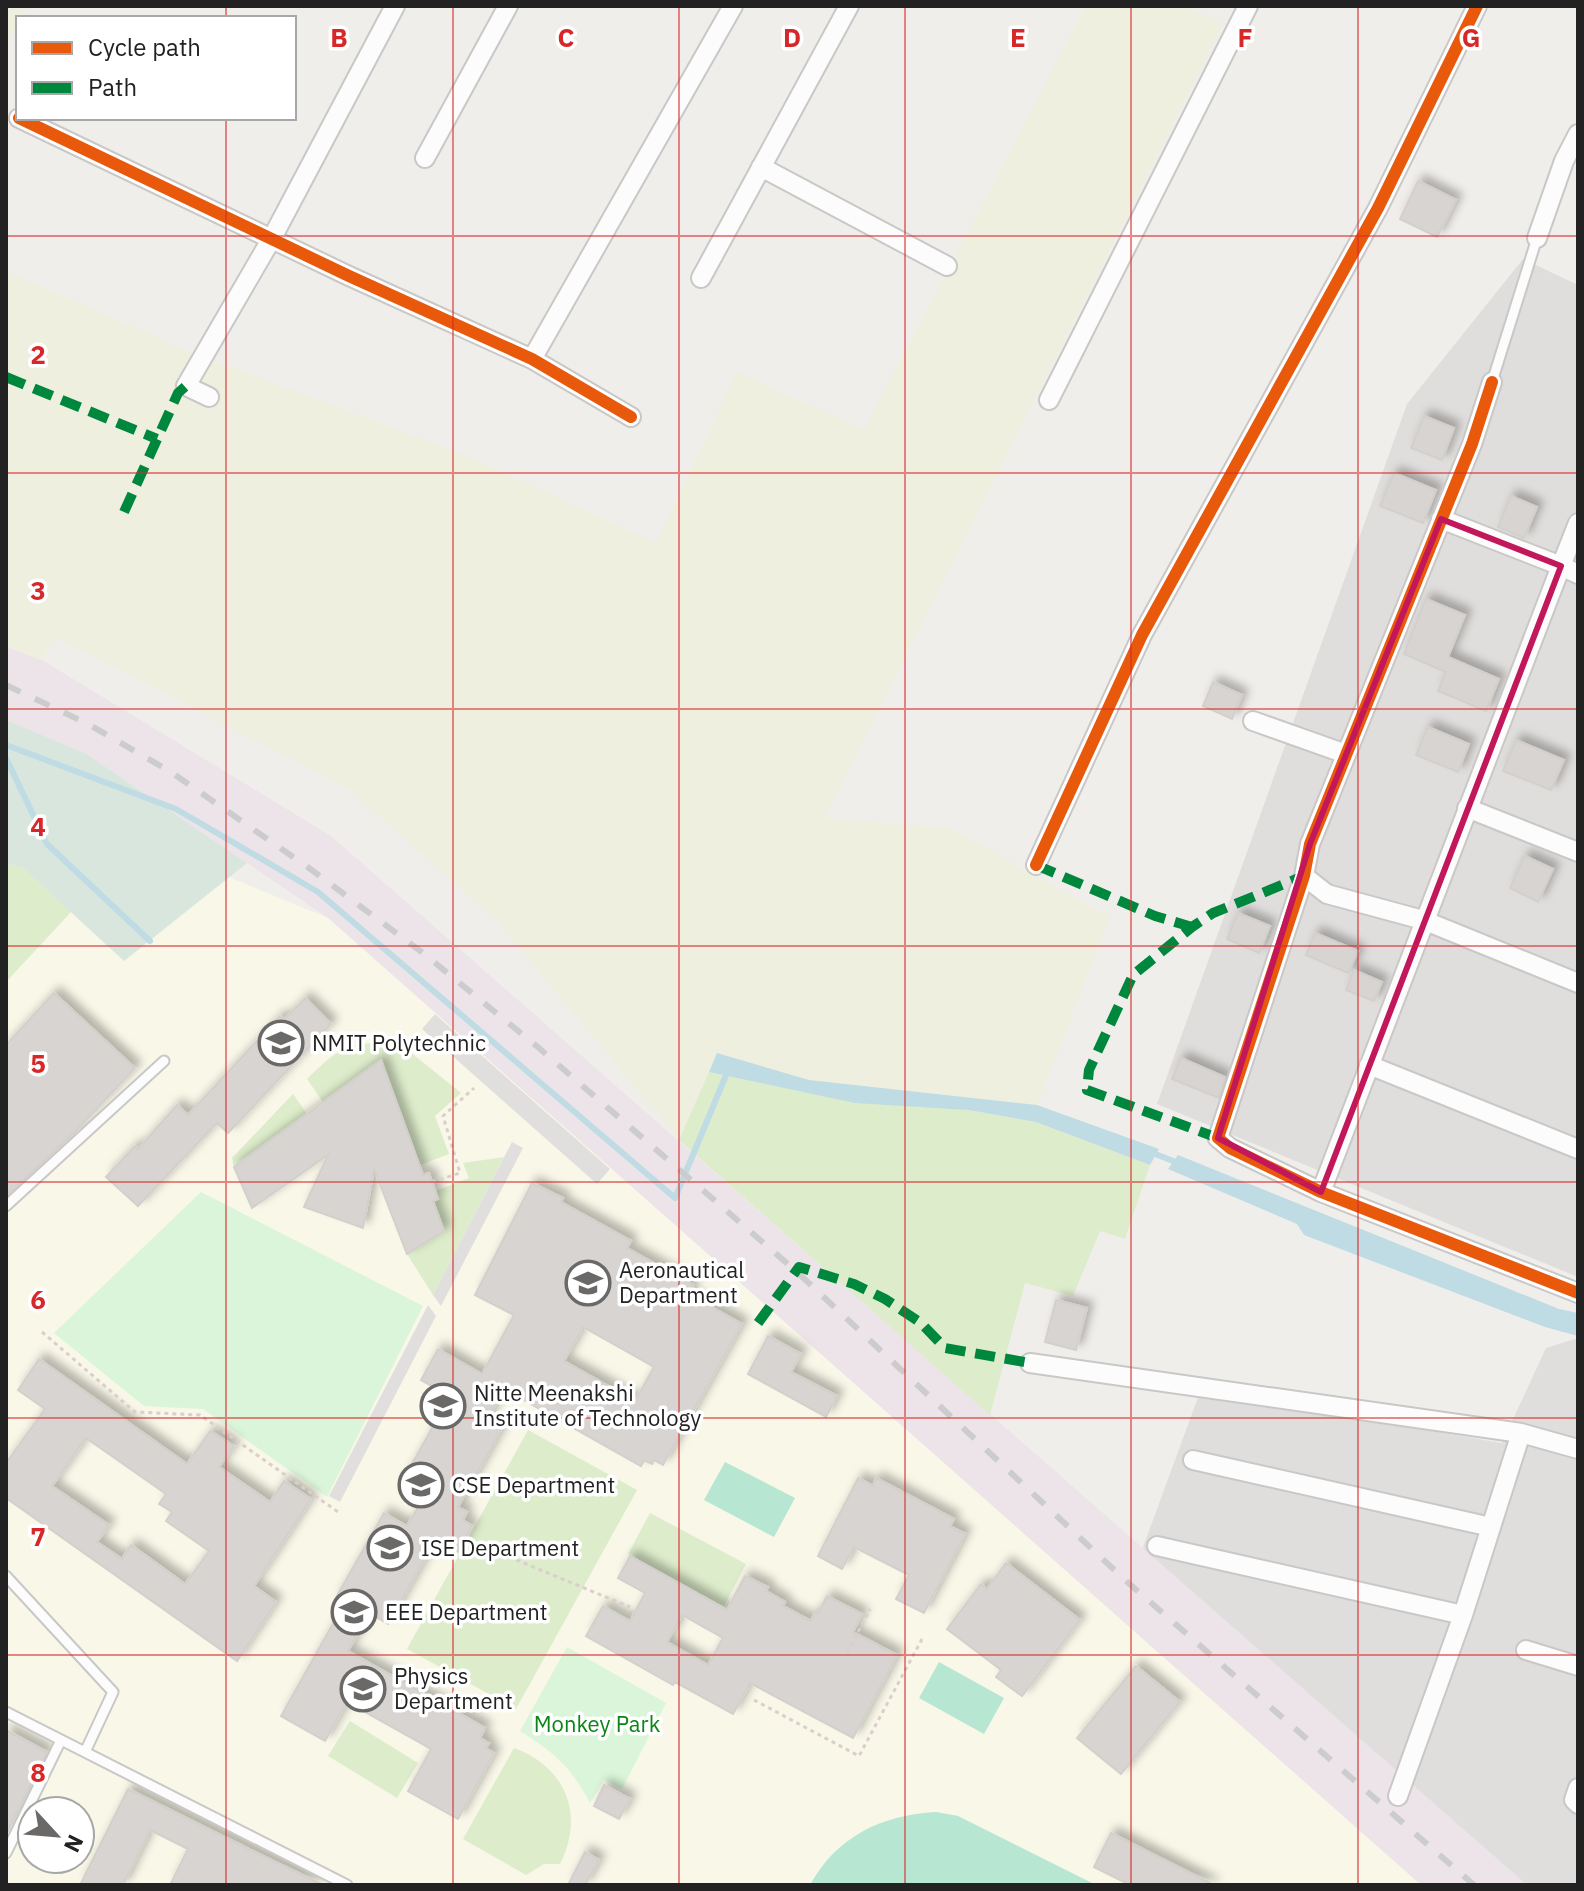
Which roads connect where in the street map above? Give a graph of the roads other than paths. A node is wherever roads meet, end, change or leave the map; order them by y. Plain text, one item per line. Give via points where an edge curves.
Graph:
1 (395, 6) edge
2 (508, 6) edge
3 (733, 6) edge
4 (849, 6) edge
5 (1248, 6) edge
6 (1477, 6) edge
7 (23, 120) edge
8 (1578, 134) edge
9 (425, 158) dead end
10 (761, 167) junction
11 (272, 238) junction
12 (1537, 238) joint
13 (947, 266) dead end
14 (701, 278) dead end
15 (532, 359) junction
16 (1492, 382) joint
17 (209, 397) dead end
18 (1049, 400) dead end
19 (631, 417) dead end
20 (1441, 519) junction
21 (1578, 523) edge
22 (1570, 570) edge
23 (1253, 721) dead end
24 (1346, 754) junction
25 (1467, 808) junction
26 (1578, 852) edge
27 (1036, 865) dead end
28 (1304, 876) junction
29 (1423, 920) junction
30 (1578, 983) edge
31 (164, 1061) dead end
32 (1369, 1065) junction
33 (1578, 1149) edge
34 (1321, 1192) junction
35 (6, 1206) edge
36 (1578, 1293) edge
37 (1030, 1363) dead end
38 (1521, 1433) junction
39 (1578, 1449) edge
40 (1193, 1460) dead end
41 (1491, 1527) junction
42 (1157, 1546) dead end
43 (6, 1576) edge
44 (1463, 1615) junction
45 (1526, 1650) dead end
46 (1578, 1666) edge
47 (6, 1712) edge
48 (61, 1740) junction
49 (85, 1752) junction
50 (1578, 1788) edge
51 (1398, 1796) dead end
52 (1578, 1804) edge
53 (6, 1853) edge
54 (347, 1885) edge

1 - 11 street
2 - 9 street
3 - 15 street
4 - 10 street
5 - 18 street
6 - 27 street via 1378,208 1142,635
7 - 11 street
8 - 12 street
10 - 13 street
10 - 14 street
11 - 15 street
11 - 17 street via 186,386
12 - 16 lane
15 - 19 street
16 - 20 street
20 - 22 street
20 - 24 street
21 - 22 street
22 - 25 street
23 - 24 street
24 - 28 street via 1310,844
25 - 26 street
25 - 29 street
28 - 29 street via 1327,894
28 - 34 street via 1218,1138
29 - 30 street
29 - 32 street
31 - 35 lane
32 - 33 street
32 - 34 street
34 - 36 street
37 - 38 street
38 - 39 street
38 - 41 street
40 - 41 street
41 - 44 street
42 - 44 street
43 - 49 lane via 113,1692
44 - 51 street
45 - 46 street
47 - 48 lane
48 - 49 lane
48 - 53 lane
49 - 54 lane
50 - 52 street

